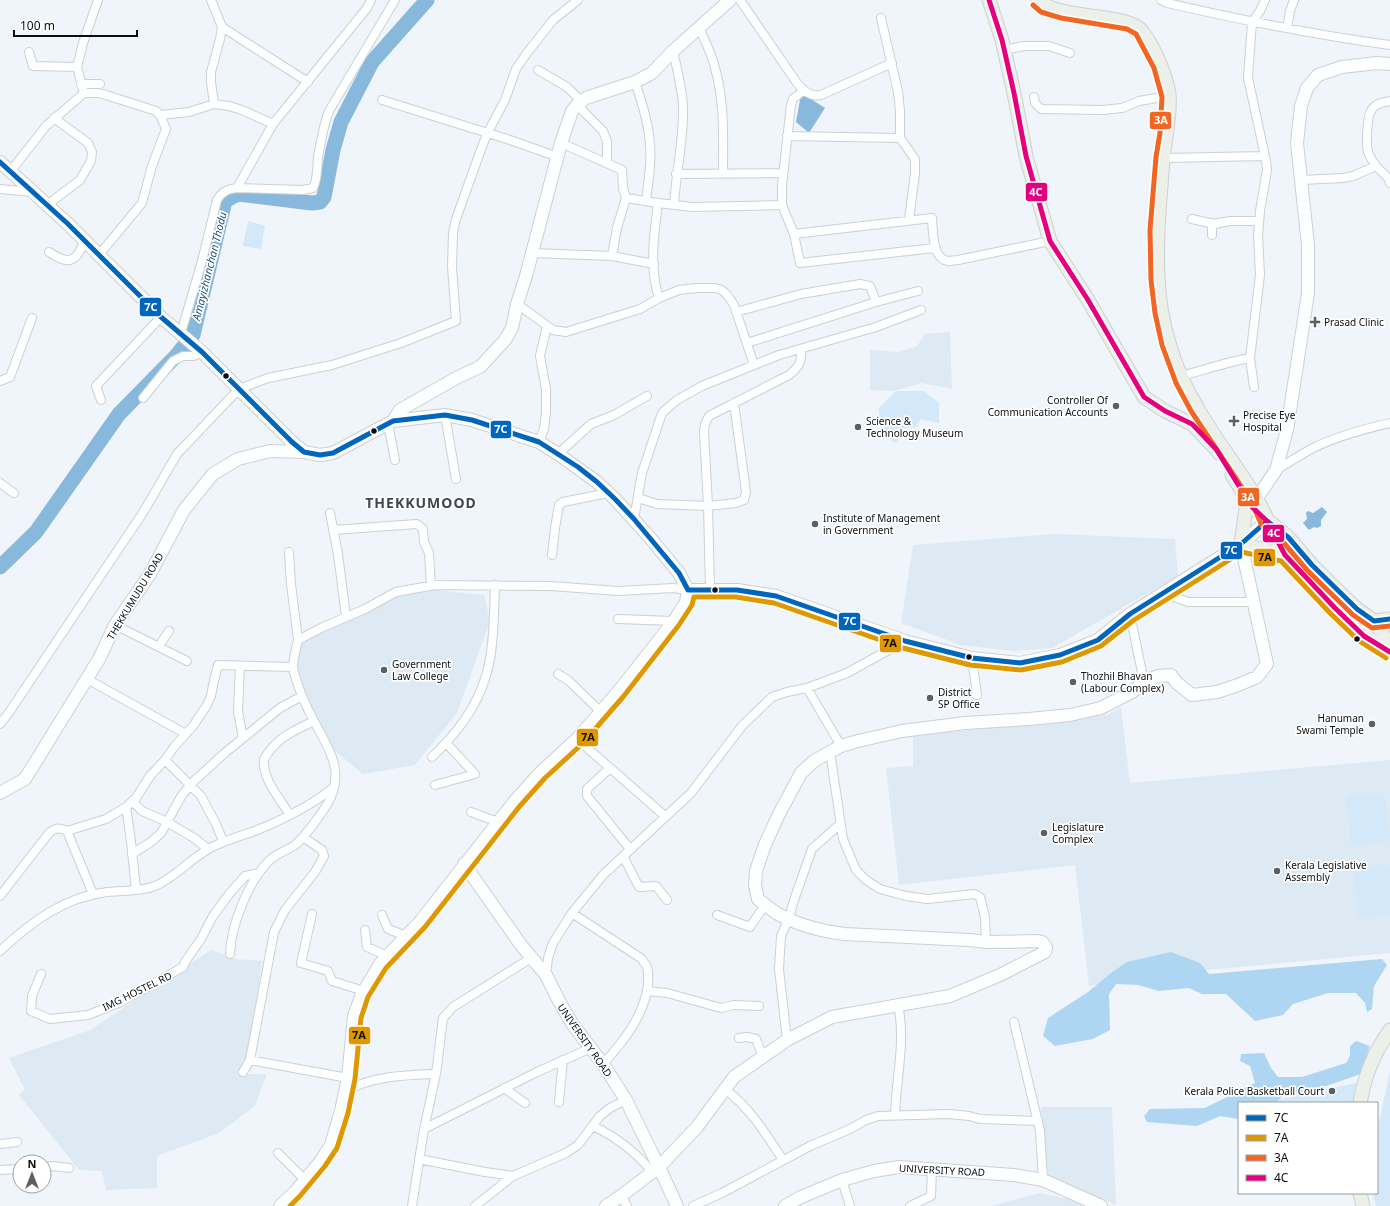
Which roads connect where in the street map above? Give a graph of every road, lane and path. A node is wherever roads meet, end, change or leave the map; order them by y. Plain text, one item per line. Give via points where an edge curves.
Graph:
1 (97, 0) edge
2 (211, 0) edge
3 (371, 0) edge
4 (395, 0) edge
5 (578, 0) edge
6 (730, 0) edge
7 (740, 0) edge
8 (989, 0) edge
9 (1038, 0) edge
10 (1161, 0) edge
11 (1265, 0) edge
12 (1294, 0) edge
13 (881, 18) dead end
14 (1252, 22) junction
15 (222, 27) junction
16 (698, 28) junction
17 (1287, 28) junction
18 (1390, 45) edge
19 (1004, 50) junction
20 (673, 51) junction
21 (29, 52) dead end
22 (1070, 53) dead end
23 (892, 63) junction
24 (1390, 64) edge
25 (77, 67) junction
26 (538, 70) dead end
27 (308, 82) junction
28 (634, 82) junction
29 (81, 84) junction
30 (100, 84) dead end
31 (804, 90) junction
32 (84, 93) junction
33 (1169, 96) junction
34 (1034, 97) dead end
35 (382, 100) dead end
36 (1390, 101) edge
37 (580, 103) junction
38 (214, 104) junction
39 (160, 115) junction
40 (54, 118) junction
41 (273, 124) junction
42 (487, 134) junction
43 (787, 136) junction
44 (900, 138) junction
45 (561, 143) junction
46 (1265, 156) junction
47 (558, 157) junction
48 (1163, 158) junction
49 (0, 162) edge
50 (607, 163) junction
51 (1376, 166) junction
52 (10, 172) junction
53 (724, 173) junction
54 (783, 173) junction
55 (676, 174) junction
56 (1301, 180) junction
57 (1390, 183) edge
58 (237, 188) junction
59 (0, 189) edge
60 (32, 192) junction
61 (626, 198) junction
62 (646, 201) junction
63 (658, 203) junction
64 (47, 205) junction
65 (674, 205) junction
66 (782, 205) junction
67 (1192, 219) dead end
68 (909, 220) junction
69 (1260, 221) junction
70 (1212, 223) junction
71 (794, 234) junction
72 (1212, 235) dead end
73 (85, 241) junction
74 (1050, 241) junction
75 (935, 248) junction
76 (49, 252) dead end
77 (532, 253) junction
78 (100, 255) junction
79 (612, 256) junction
80 (654, 264) junction
81 (918, 291) dead end
82 (659, 298) junction
83 (876, 302) junction
84 (517, 304) junction
85 (921, 310) dead end
86 (736, 312) junction
87 (161, 317) junction
88 (32, 318) dead end
89 (547, 326) junction
90 (183, 334) junction
91 (746, 343) junction
92 (801, 349) junction
93 (202, 352) junction
94 (1250, 358) junction
95 (754, 365) junction
96 (1181, 376) junction
97 (0, 381) edge
98 (1254, 387) dead end
99 (239, 389) junction
100 (647, 396) dead end
101 (143, 398) dead end
102 (101, 400) dead end
103 (734, 403) junction
104 (445, 415) junction
105 (390, 423) junction
106 (1390, 423) edge
107 (539, 442) junction
108 (304, 452) junction
109 (558, 454) junction
110 (395, 460) dead end
111 (1276, 470) junction
112 (456, 479) dead end
113 (0, 482) edge
114 (608, 492) junction
115 (14, 493) dead end
116 (638, 498) junction
117 (1251, 500) junction
118 (708, 506) junction
119 (330, 513) dead end
120 (634, 519) junction
121 (1267, 521) junction
122 (333, 530) junction
123 (1241, 544) junction
124 (288, 552) dead end
125 (552, 555) dead end
126 (1285, 555) junction
127 (495, 585) junction
128 (431, 586) junction
129 (688, 590) junction
130 (710, 590) junction
131 (1164, 593) junction
132 (1253, 602) junction
133 (1130, 614) junction
134 (346, 617) junction
135 (618, 619) dead end
136 (1390, 619) edge
137 (674, 621) junction
138 (1374, 621) junction
139 (115, 625) junction
140 (169, 631) dead end
141 (298, 640) junction
142 (905, 641) junction
143 (159, 646) junction
144 (1390, 651) edge
145 (972, 658) junction
146 (187, 661) dead end
147 (240, 666) junction
148 (293, 667) junction
149 (558, 674) dead end
150 (86, 679) junction
151 (1144, 682) junction
152 (807, 688) junction
153 (977, 695) dead end
154 (302, 696) junction
155 (601, 712) junction
156 (314, 721) junction
157 (0, 724) edge
158 (186, 734) junction
159 (243, 738) junction
160 (576, 739) junction
161 (446, 743) junction
162 (841, 746) junction
163 (830, 752) junction
164 (432, 757) dead end
165 (165, 760) junction
166 (610, 768) junction
167 (191, 785) junction
168 (436, 785) dead end
169 (334, 788) junction
170 (0, 793) edge
171 (132, 801) junction
172 (126, 807) junction
173 (471, 812) dead end
174 (290, 815) junction
175 (665, 816) junction
176 (167, 822) junction
177 (498, 822) junction
178 (840, 824) junction
179 (67, 831) junction
180 (303, 837) junction
181 (223, 841) junction
182 (208, 849) junction
183 (630, 849) junction
184 (132, 854) junction
185 (622, 856) junction
186 (464, 864) junction
187 (259, 873) junction
188 (136, 890) junction
189 (93, 894) junction
190 (0, 896) edge
191 (666, 900) dead end
192 (765, 905) junction
193 (572, 913) junction
194 (312, 914) dead end
195 (382, 915) dead end
196 (717, 915) dead end
197 (788, 918) junction
198 (365, 930) dead end
199 (406, 936) junction
200 (986, 942) junction
201 (0, 951) edge
202 (230, 954) dead end
203 (388, 956) junction
204 (531, 958) junction
205 (41, 974) dead end
206 (546, 975) junction
207 (364, 991) junction
208 (647, 991) junction
209 (898, 1005) junction
210 (759, 1006) dead end
211 (1014, 1022) dead end
212 (1390, 1030) edge
213 (739, 1038) dead end
214 (787, 1040) junction
215 (591, 1048) junction
216 (763, 1057) junction
217 (250, 1060) junction
218 (563, 1060) junction
219 (603, 1064) junction
220 (243, 1072) dead end
221 (436, 1074) junction
222 (348, 1078) junction
223 (504, 1088) junction
224 (725, 1089) junction
225 (345, 1092) junction
226 (626, 1100) junction
227 (559, 1102) dead end
228 (1360, 1102) edge
229 (525, 1103) dead end
230 (895, 1115) junction
231 (1038, 1121) junction
232 (593, 1126) junction
233 (424, 1128) junction
234 (17, 1142) dead end
235 (0, 1144) edge
236 (278, 1152) dead end
237 (419, 1159) junction
238 (783, 1160) junction
239 (52, 1166) edge
240 (69, 1168) dead end
241 (12, 1169) edge
242 (656, 1169) junction
243 (932, 1169) junction
244 (0, 1170) edge
245 (513, 1176) junction
246 (305, 1180) junction
247 (842, 1180) junction
248 (1043, 1180) junction
249 (1360, 1194) edge
250 (624, 1201) edge
251 (280, 1206) edge
252 (412, 1206) edge
253 (475, 1206) edge
254 (606, 1206) edge
255 (677, 1206) edge
256 (693, 1206) edge
257 (785, 1206) edge
258 (850, 1206) edge
259 (910, 1206) edge
260 (1101, 1206) edge
261 (1363, 1206) edge

1 - 25 street
2 - 15 street
3 - 27 street
4 - 58 street via 329,111 313,188
5 - 42 street via 553,20 516,70 505,100
6 - 16 street
7 - 31 street
8 - 19 main road
9 - 33 main road via 1044,6 1129,22 1141,29 1161,65
10 - 14 street
11 - 14 street
12 - 17 street
13 - 23 street
14 - 17 street
14 - 46 street via 1248,78
15 - 27 street
15 - 38 street via 211,72
16 - 20 street
16 - 53 street via 716,69 724,124
17 - 18 street
19 - 22 street via 1024,46 1049,46
19 - 74 main road via 1026,156
20 - 28 street via 652,73
20 - 55 street via 683,105 683,126
21 - 25 street via 32,66
23 - 31 street via 821,95 813,96
23 - 44 street via 898,92
24 - 56 street via 1342,67 1318,75 1307,88 1297,128
25 - 29 street
26 - 37 street via 567,88
27 - 41 street
28 - 37 street via 586,98
28 - 62 street via 641,99 650,145
29 - 30 street
29 - 32 street
31 - 43 street via 793,99
32 - 39 street via 106,94 156,111
32 - 40 street
33 - 34 street via 1139,101 1122,108 1080,110 1041,109
33 - 48 main road
35 - 42 street
36 - 51 street via 1376,105 1368,118 1368,151
37 - 45 street via 572,111
37 - 50 street via 604,131 607,141
38 - 39 street via 189,112
38 - 41 street via 242,110
39 - 78 street via 166,129 142,203
40 - 52 street
40 - 64 street via 88,143 92,152 91,161 80,180
41 - 58 street
42 - 47 street
42 - 99 street via 458,213 453,234 452,267 456,320 401,343 332,365 268,378
43 - 44 street
43 - 54 street
44 - 68 street via 915,158
45 - 47 street
45 - 50 street
46 - 48 street
46 - 69 street via 1267,170
47 - 77 street
48 - 96 main road via 1157,231 1158,280 1169,343
49 - 52 street
50 - 61 street via 622,170
51 - 56 street via 1343,178
51 - 57 street
52 - 60 street
53 - 54 street
53 - 55 street
54 - 66 street
55 - 65 street
56 - 111 street via 1308,245 1308,293 1287,430
58 - 90 street via 224,192 217,200
59 - 60 street
60 - 64 street
61 - 62 street
61 - 79 street
62 - 63 street
63 - 65 street
63 - 80 street via 653,246
64 - 73 street
65 - 66 street
66 - 71 street
67 - 70 street
68 - 71 street
68 - 75 street via 932,218
69 - 70 street
69 - 94 street via 1260,275
70 - 72 street
71 - 75 street via 800,263
73 - 76 street via 74,258 68,260 57,258
73 - 78 street
74 - 75 street via 947,261 939,256
74 - 117 main road via 1088,300 1144,397 1192,424 1216,449
77 - 79 street
77 - 84 street
78 - 87 street
79 - 80 street
80 - 82 street
81 - 83 street
82 - 86 street via 679,290 715,288 728,296
82 - 89 street via 640,309 566,332 553,330
83 - 86 street via 870,286 860,284 801,294
83 - 91 street
84 - 89 street
84 - 105 street via 512,328 505,340 480,367 451,380 400,410
85 - 92 street via 876,327
86 - 91 street
87 - 90 street
87 - 102 street via 96,386
88 - 97 street via 10,377
89 - 107 street via 540,356 546,389 546,412
90 - 93 street
91 - 95 street
92 - 95 street
92 - 103 street via 800,363 789,375
93 - 99 street
93 - 101 street via 173,361
94 - 96 street
94 - 98 street
95 - 116 street via 702,386 677,400 662,413 642,473
96 - 117 main road
99 - 108 street
99 - 157 street via 177,454 144,511
100 - 109 street via 614,415 591,424
103 - 118 street via 709,416 705,424
103 - 118 street via 744,500
104 - 105 street
104 - 107 street via 472,420
104 - 112 street
105 - 108 street, THEKKUMUDU ROAD via 333,453 320,455
105 - 110 street
106 - 111 street via 1356,431 1328,442
107 - 109 street
108 - 139 street, THEKKUMUDU ROAD via 270,451 238,459 213,474 184,510 150,574
109 - 114 street
111 - 117 street
113 - 115 street
114 - 120 street
114 - 125 street via 559,505
116 - 118 street via 657,504
116 - 120 street
117 - 121 main road via 1252,507
117 - 123 main road
118 - 130 street
119 - 122 street
120 - 129 street via 678,573
121 - 123 street
121 - 126 main road
121 - 138 main road via 1288,537 1312,565 1357,609
122 - 128 street via 417,524 424,529 424,542 429,553
122 - 134 street
123 - 126 main road
123 - 131 street
123 - 132 street
124 - 141 street
126 - 144 main road via 1364,636
127 - 128 street
127 - 129 street via 618,591 673,588
127 - 161 street via 487,675 461,726
128 - 134 street via 396,592
129 - 130 street
129 - 137 street via 686,602
130 - 142 street via 737,590 776,596
131 - 132 street via 1188,602
131 - 133 street
132 - 151 street via 1267,664 1257,677 1217,692 1192,695 1171,675 1158,676
133 - 145 street via 1098,640 1060,656 1020,662
133 - 151 street
134 - 141 street
135 - 137 street
136 - 138 main road
137 - 155 street
138 - 144 main road
139 - 143 street
139 - 150 street, THEKKUMUDU ROAD
140 - 143 street
141 - 148 street
142 - 145 street
142 - 152 street via 848,673
143 - 146 street
145 - 153 street
147 - 148 street
147 - 158 street via 218,665 211,696
147 - 159 street via 238,712
148 - 154 street
149 - 155 street via 568,680
150 - 158 street
150 - 170 street, THEKKUMUDU ROAD via 25,779
151 - 162 street via 1132,692 1101,708 1070,715 902,731
152 - 162 street
152 - 175 street via 772,697 742,726 691,792
154 - 156 street
154 - 159 street via 280,708
155 - 160 street
156 - 169 street via 327,744 334,764
156 - 174 street via 276,742 264,759 264,768 269,780
158 - 165 street
159 - 167 street
160 - 166 street
160 - 177 street via 540,773
161 - 164 street
161 - 168 street via 475,774
162 - 163 street
163 - 178 street
163 - 192 street via 814,761 801,773 764,847 756,871 755,885 758,899
165 - 167 street
165 - 171 street
166 - 175 street
166 - 183 street via 587,789 587,796
167 - 176 street via 182,795
167 - 181 street via 202,796
169 - 174 street
169 - 180 street via 332,795
171 - 172 street
171 - 176 street via 142,811
172 - 179 street via 106,819
172 - 184 street
173 - 177 street
174 - 181 street via 253,832
175 - 183 street
176 - 182 street
176 - 184 street via 161,833
177 - 186 street
178 - 197 street via 812,849
178 - 200 street via 843,839 856,870 880,889 928,899 974,894 980,897 985,918
179 - 189 street
179 - 190 street via 55,828 49,833
180 - 187 street via 295,845 271,859
180 - 217 street via 322,850 324,856 315,872 285,910 274,932
181 - 182 street
182 - 188 street via 162,883
183 - 185 street
184 - 188 street
185 - 191 street via 639,887 656,886
185 - 193 street via 603,874
186 - 199 street
186 - 204 street, UNIVERSITY ROAD
187 - 202 street via 248,889 240,910 230,943
187 - 205 street, IMG HOSTEL RD via 245,876 230,893 213,916 183,967 121,1002 88,1014 50,1019 30,1011 32,996
188 - 189 street
189 - 201 street via 59,906 23,930
192 - 196 street via 750,927
192 - 197 street
193 - 206 street via 553,943
193 - 208 street via 642,959 649,974
194 - 207 street via 301,963 328,971 332,981
195 - 199 street via 388,929
197 - 200 street via 825,932
197 - 214 street via 781,936 780,954
198 - 203 street via 367,947
199 - 203 street
200 - 209 street via 1042,942 1046,947 1045,952 1000,975 950,996
203 - 207 street via 380,964
204 - 206 street, UNIVERSITY ROAD
204 - 221 street via 453,1007 443,1018
206 - 215 street, UNIVERSITY ROAD via 573,1025
207 - 222 street via 354,1016
208 - 210 street via 667,993 721,1008 734,1005
208 - 219 street via 632,1028
209 - 214 street via 832,1017
209 - 230 street via 901,1042
211 - 231 street
212 - 228 main road via 1381,1043 1366,1078
213 - 216 street via 756,1039
214 - 216 street
215 - 218 street
215 - 219 street, UNIVERSITY ROAD
216 - 224 street via 734,1077
217 - 220 street
217 - 222 street
218 - 223 street
218 - 227 street
219 - 226 street, UNIVERSITY ROAD
221 - 225 street via 372,1080
221 - 233 street
222 - 225 street
223 - 229 street
223 - 233 street
224 - 238 street via 737,1098
224 - 242 street via 697,1127
225 - 246 street via 331,1145
226 - 232 street via 610,1108
226 - 242 street, UNIVERSITY ROAD
230 - 231 street via 949,1114 980,1119
230 - 238 street via 866,1120
231 - 248 street
232 - 242 street via 621,1141 645,1163
232 - 245 street via 578,1144 566,1153
233 - 237 street
234 - 235 street
236 - 246 street
237 - 245 street
237 - 252 street
238 - 256 street
239 - 240 street
241 - 244 street
242 - 250 street
242 - 255 street, UNIVERSITY ROAD
243 - 247 street, UNIVERSITY ROAD via 899,1167
243 - 248 street, UNIVERSITY ROAD via 1014,1175
243 - 259 street via 931,1196
245 - 253 street
246 - 251 street
247 - 257 street, UNIVERSITY ROAD
247 - 258 street
248 - 260 street, UNIVERSITY ROAD
249 - 261 main road
250 - 254 street

